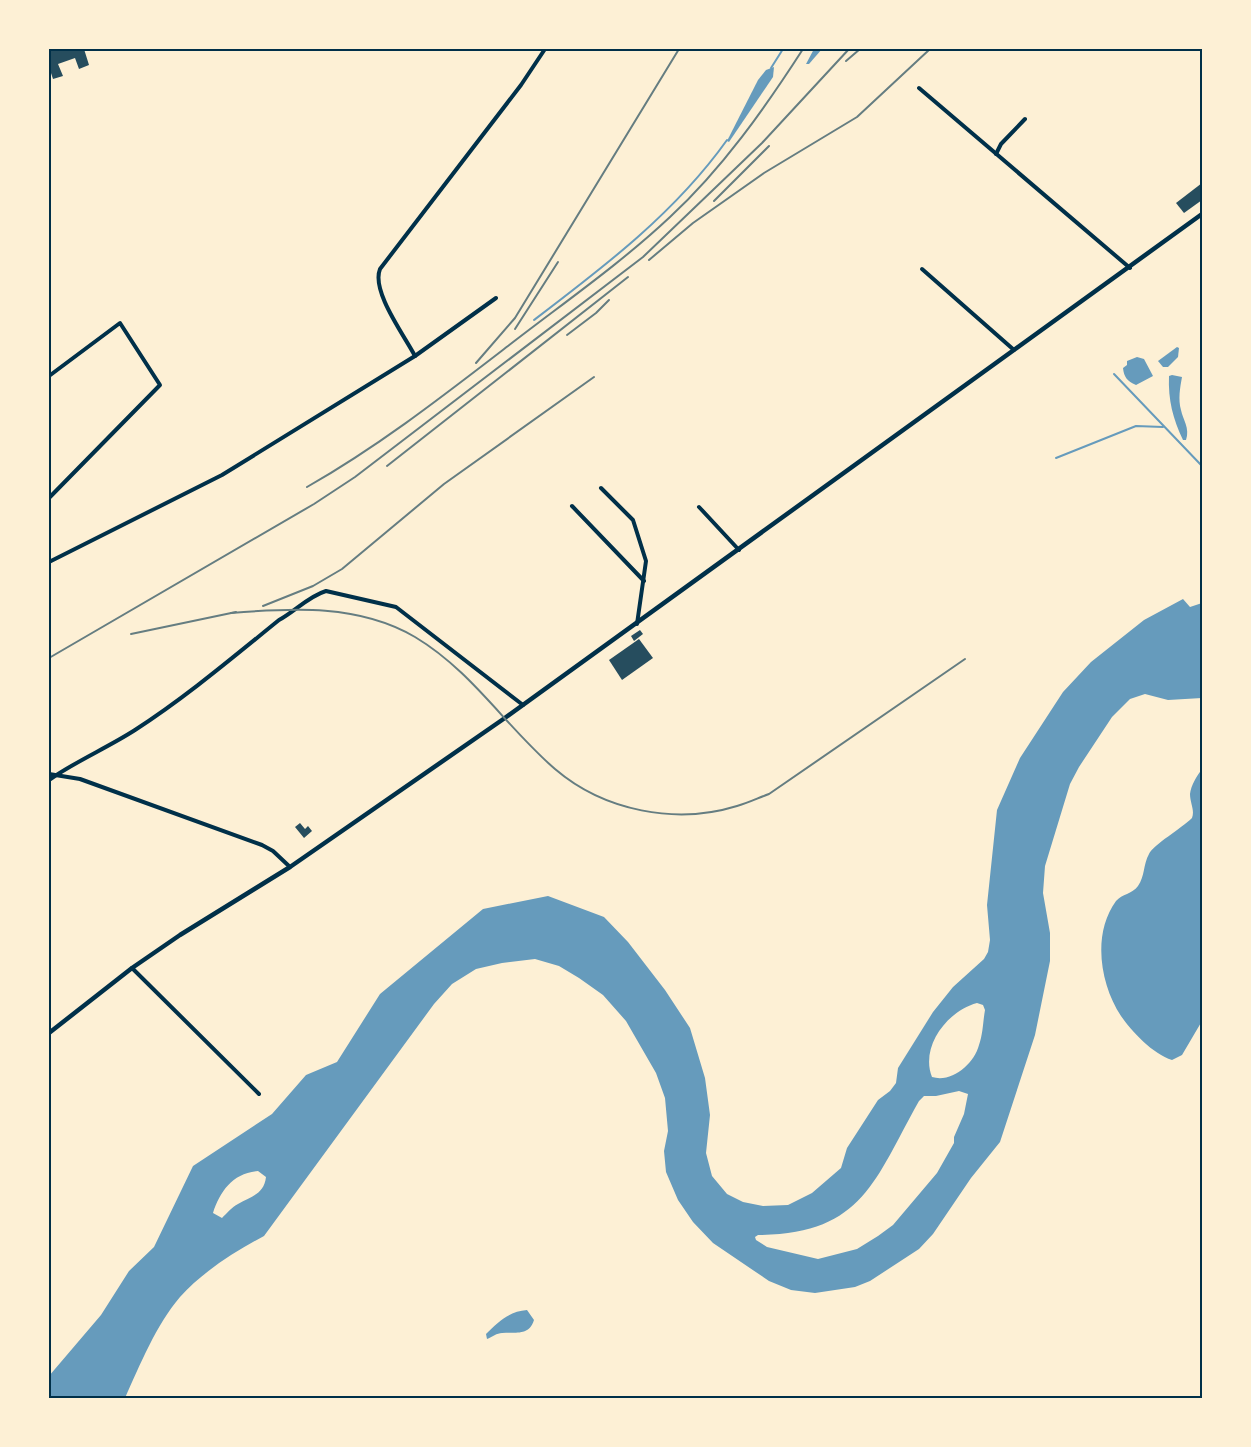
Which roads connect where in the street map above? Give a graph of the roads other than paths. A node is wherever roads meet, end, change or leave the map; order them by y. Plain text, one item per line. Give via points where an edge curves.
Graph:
1 (545, 49) edge
2 (919, 88) dead end
3 (1025, 119) dead end
4 (996, 154) junction
5 (1202, 214) edge
6 (1130, 268) junction
7 (922, 269) dead end
8 (496, 298) dead end
9 (1014, 350) junction
10 (415, 356) junction
11 (49, 376) edge
12 (601, 488) dead end
13 (49, 498) edge
14 (572, 506) dead end
15 (699, 507) dead end
16 (739, 550) junction
17 (49, 562) edge
18 (644, 581) junction
19 (637, 624) junction
20 (523, 705) junction
21 (49, 774) edge
22 (56, 775) junction
23 (49, 780) edge
24 (290, 867) junction
25 (132, 968) junction
26 (49, 1033) edge
27 (259, 1094) dead end

1 - 10 street via 380,269 378,286
2 - 4 street
3 - 4 street via 1000,144
4 - 6 street
5 - 6 street
6 - 9 street
7 - 9 street
8 - 10 street
9 - 16 street
10 - 17 street via 222,474
11 - 13 street via 120,323 160,385
12 - 18 street via 633,520 646,561
14 - 18 street
15 - 16 street
16 - 19 street
18 - 19 street
19 - 20 street
20 - 22 street via 396,607 326,591 278,620 193,690 133,731
20 - 24 street
21 - 22 street
22 - 23 street
22 - 24 street via 80,779 262,845
24 - 25 street
25 - 26 street
25 - 27 street

